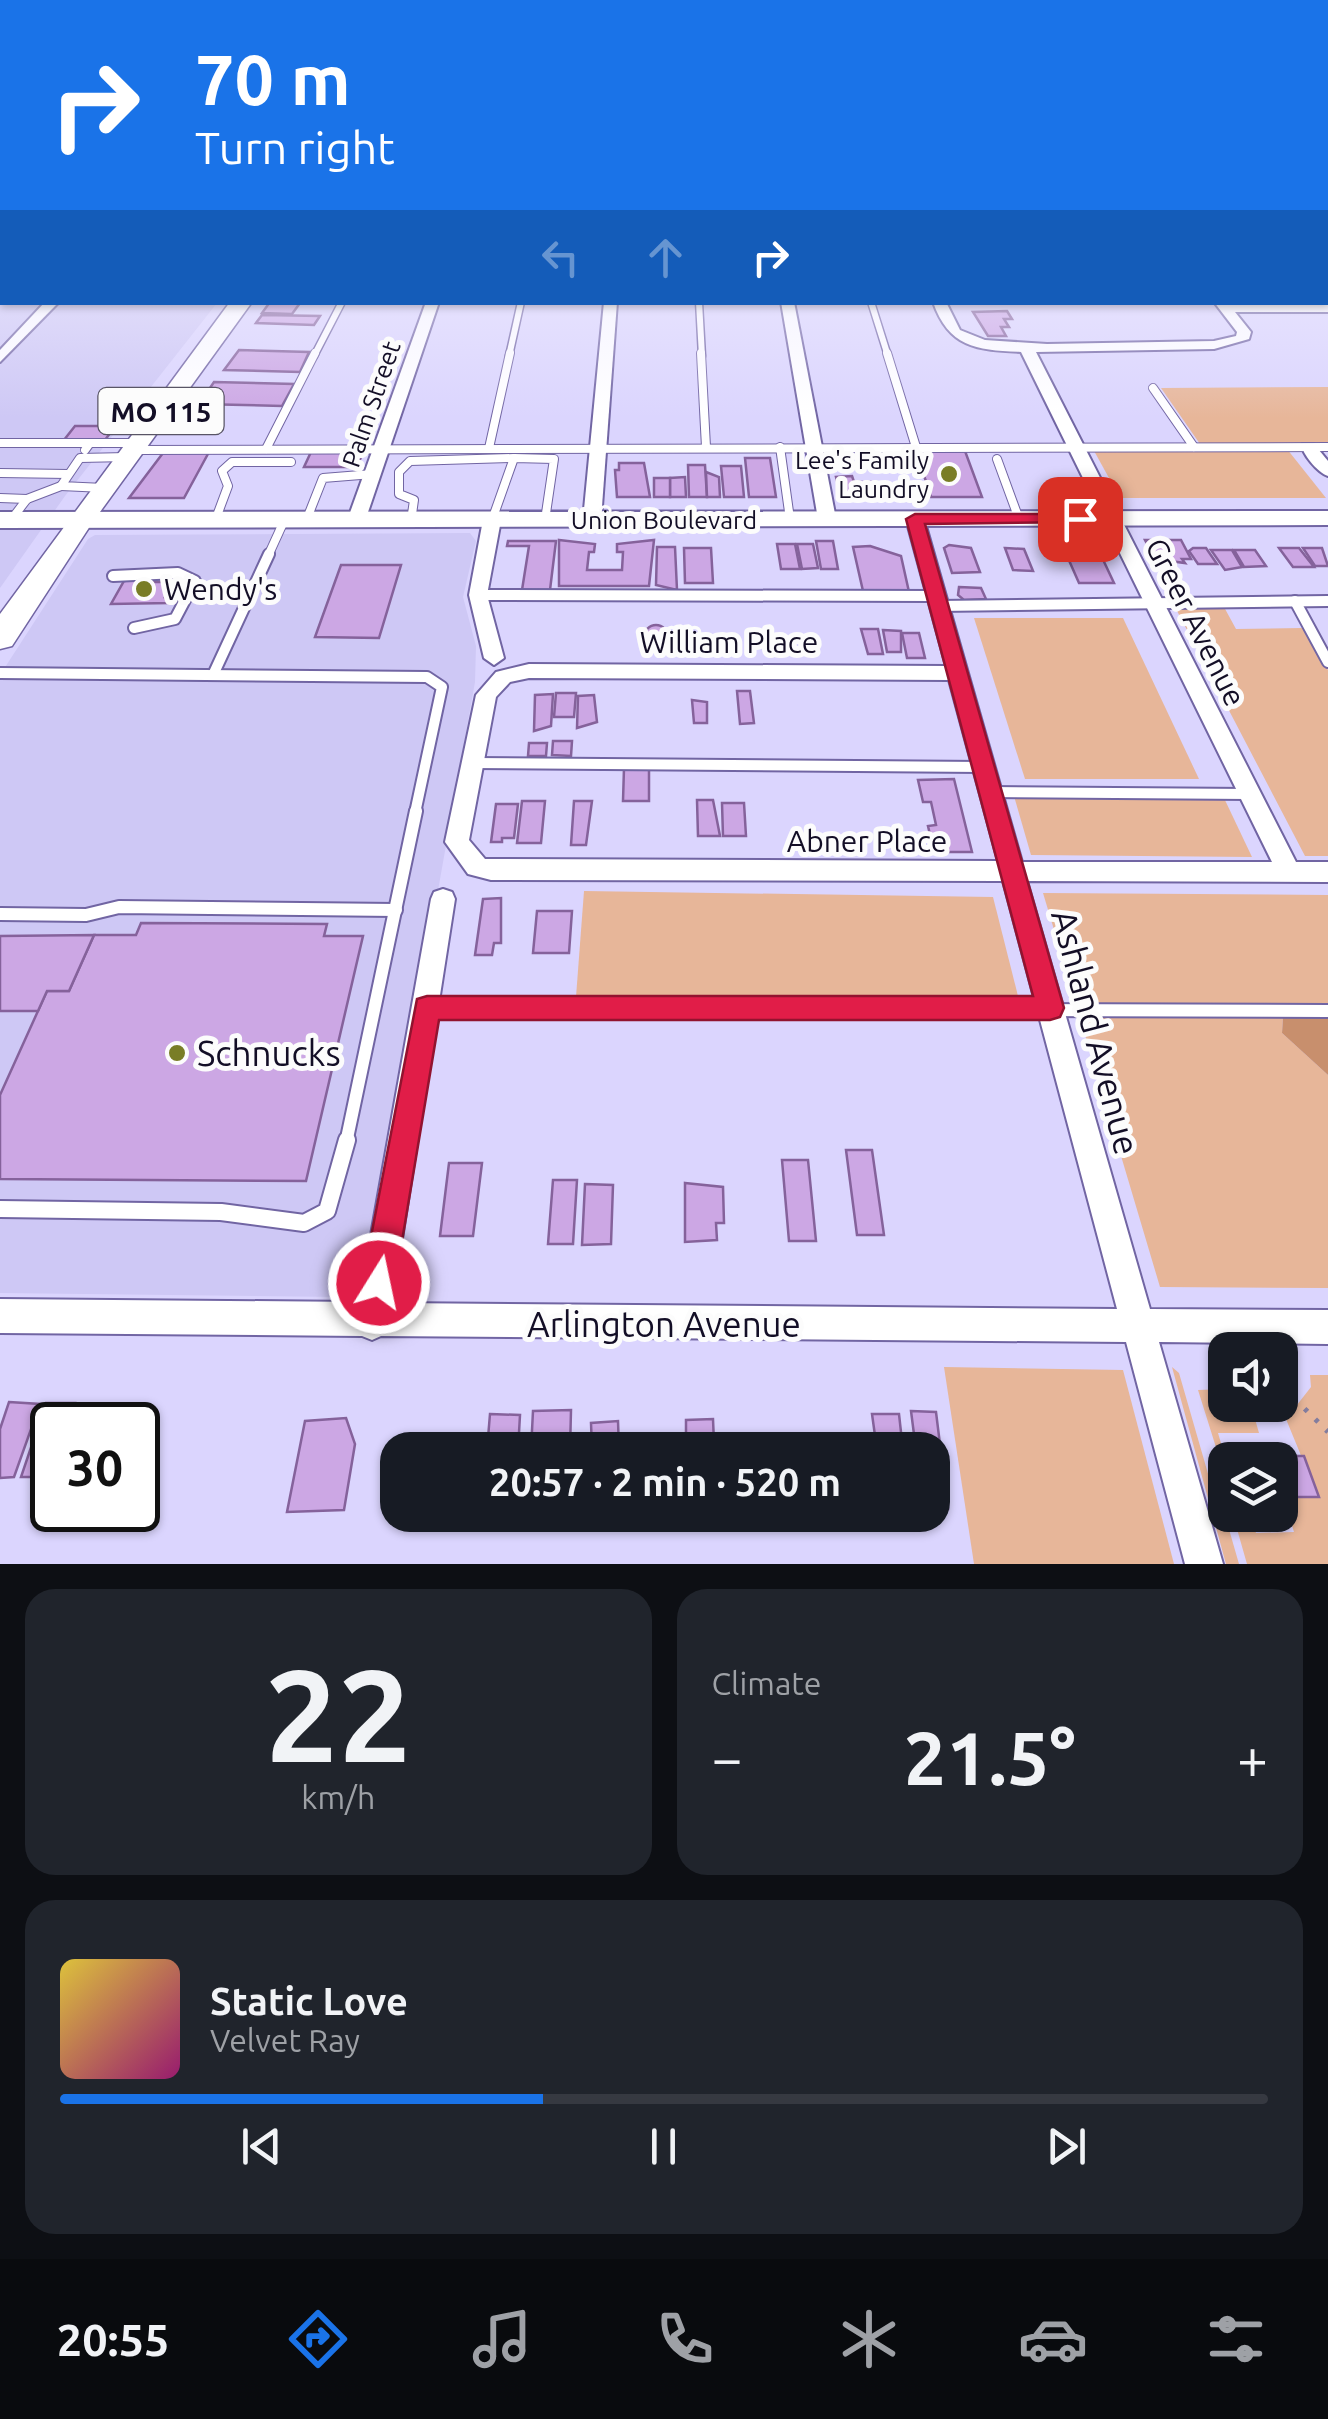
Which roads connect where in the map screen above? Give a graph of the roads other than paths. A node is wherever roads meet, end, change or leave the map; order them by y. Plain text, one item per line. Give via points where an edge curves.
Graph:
1 (50, 305) edge
2 (240, 305) edge
3 (340, 305) edge
4 (432, 305) edge
5 (520, 305) edge
6 (611, 305) edge
7 (699, 305) edge
8 (788, 305) edge
9 (872, 305) edge
10 (940, 305) edge
11 (1223, 305) edge
12 (1328, 308) edge
13 (1026, 346) junction
14 (0, 358) edge
15 (1153, 388) dead end
16 (0, 444) edge
17 (90, 444) junction
18 (706, 447) junction
19 (780, 447) junction
20 (814, 447) junction
21 (916, 447) junction
22 (1077, 447) junction
23 (1194, 447) junction
24 (1308, 447) junction
25 (1328, 447) edge
26 (382, 448) junction
27 (489, 448) junction
28 (598, 448) junction
29 (266, 449) junction
30 (132, 450) junction
31 (80, 458) junction
32 (514, 458) junction
33 (998, 459) dead end
34 (291, 462) dead end
35 (1328, 471) edge
36 (0, 473) edge
37 (68, 474) junction
38 (373, 474) junction
39 (29, 481) junction
40 (61, 486) junction
41 (104, 488) junction
42 (6, 497) edge
43 (27, 499) junction
44 (1328, 518) edge
45 (827, 519) junction
46 (915, 519) junction
47 (1019, 519) junction
48 (1110, 519) junction
49 (80, 520) junction
50 (492, 520) junction
51 (545, 520) junction
52 (592, 520) junction
53 (790, 520) junction
54 (215, 521) junction
55 (295, 521) junction
56 (411, 521) junction
57 (356, 522) junction
58 (113, 576) dead end
59 (478, 595) junction
60 (936, 601) junction
61 (1328, 601) edge
62 (1152, 602) junction
63 (1295, 602) junction
64 (134, 628) dead end
65 (0, 638) edge
66 (1328, 662) edge
67 (499, 668) junction
68 (0, 673) edge
69 (955, 673) junction
70 (213, 675) junction
71 (473, 763) junction
72 (986, 779) junction
73 (1249, 794) junction
74 (1289, 872) junction
75 (1328, 872) edge
76 (1013, 874) junction
77 (443, 899) dead end
78 (396, 910) junction
79 (0, 914) edge
80 (427, 1008) junction
81 (1050, 1008) junction
82 (1328, 1011) edge
83 (0, 1209) edge
84 (0, 1316) edge
85 (372, 1323) junction
86 (1138, 1326) junction
87 (1328, 1327) edge
88 (1204, 1564) edge

1 - 14 street
2 - 30 main road, MO 115
3 - 29 lane
4 - 26 street, Palm Street
5 - 27 lane
6 - 28 street
7 - 18 lane
8 - 20 street
9 - 21 lane
10 - 13 street via 950,328 964,338
11 - 12 street
11 - 13 street via 1242,338 1214,345
13 - 22 street, Greer Avenue
15 - 23 lane
16 - 17 lane
17 - 30 lane
17 - 31 lane
18 - 19 lane
18 - 28 lane
19 - 20 lane
19 - 53 lane
20 - 21 lane
20 - 45 street
21 - 22 lane
22 - 23 lane
22 - 48 street, Greer Avenue
23 - 24 lane
24 - 25 lane
24 - 35 street
26 - 27 lane
26 - 29 lane
26 - 38 street, Palm Street
27 - 28 lane
28 - 52 street
29 - 30 lane
30 - 31 lane
30 - 41 main road, MO 115
31 - 37 lane
32 - 50 lane
32 - 51 lane via 554,459
32 - 56 lane via 410,460 400,472 399,494 414,500
33 - 47 lane
34 - 54 lane via 232,462 222,471 228,486
36 - 42 lane
37 - 39 lane
37 - 40 lane
38 - 55 lane via 323,478
38 - 57 street, Palm Street
39 - 42 lane
39 - 42 lane
40 - 41 lane
40 - 43 lane
41 - 49 main road, MO 115
42 - 43 lane
42 - 43 lane
42 - 49 main road, Union Boulevard
44 - 48 main road, Union Boulevard
45 - 46 main road, Union Boulevard
45 - 53 main road, Union Boulevard
46 - 47 main road, Union Boulevard
46 - 60 street, Ashland Avenue
47 - 48 main road, Union Boulevard
48 - 62 street, Greer Avenue
49 - 54 main road, Union Boulevard
49 - 65 main road, MO 115
50 - 51 main road, Union Boulevard
50 - 56 main road, Union Boulevard
50 - 59 street
51 - 52 main road, Union Boulevard
52 - 53 main road, Union Boulevard
54 - 55 main road, Union Boulevard
55 - 57 main road, Union Boulevard
55 - 70 lane
56 - 57 main road, Union Boulevard
58 - 64 lane via 178,573 196,581 175,618
59 - 60 lane
59 - 67 street
60 - 62 lane
60 - 69 street, Ashland Avenue
61 - 63 lane
62 - 63 lane
62 - 73 street, Greer Avenue
63 - 66 lane
67 - 69 street, William Place
67 - 71 street via 486,695
68 - 70 lane
69 - 72 street, Ashland Avenue
70 - 78 lane via 427,677 442,687
71 - 72 lane
71 - 76 street, Abner Place via 457,842 470,860 491,870
72 - 73 lane
72 - 76 street, Ashland Avenue
73 - 74 street, Greer Avenue
74 - 75 street, Abner Place
74 - 76 street, Abner Place
76 - 81 street, Ashland Avenue
77 - 80 street
78 - 79 lane via 119,906 86,915
78 - 83 lane via 328,1211 286,1224 220,1212
80 - 81 lane
80 - 85 street
81 - 82 lane
81 - 86 street, Ashland Avenue
84 - 85 street, Arlington Avenue
85 - 86 street, Arlington Avenue
86 - 87 street, Arlington Avenue
86 - 88 street, Ashland Avenue

